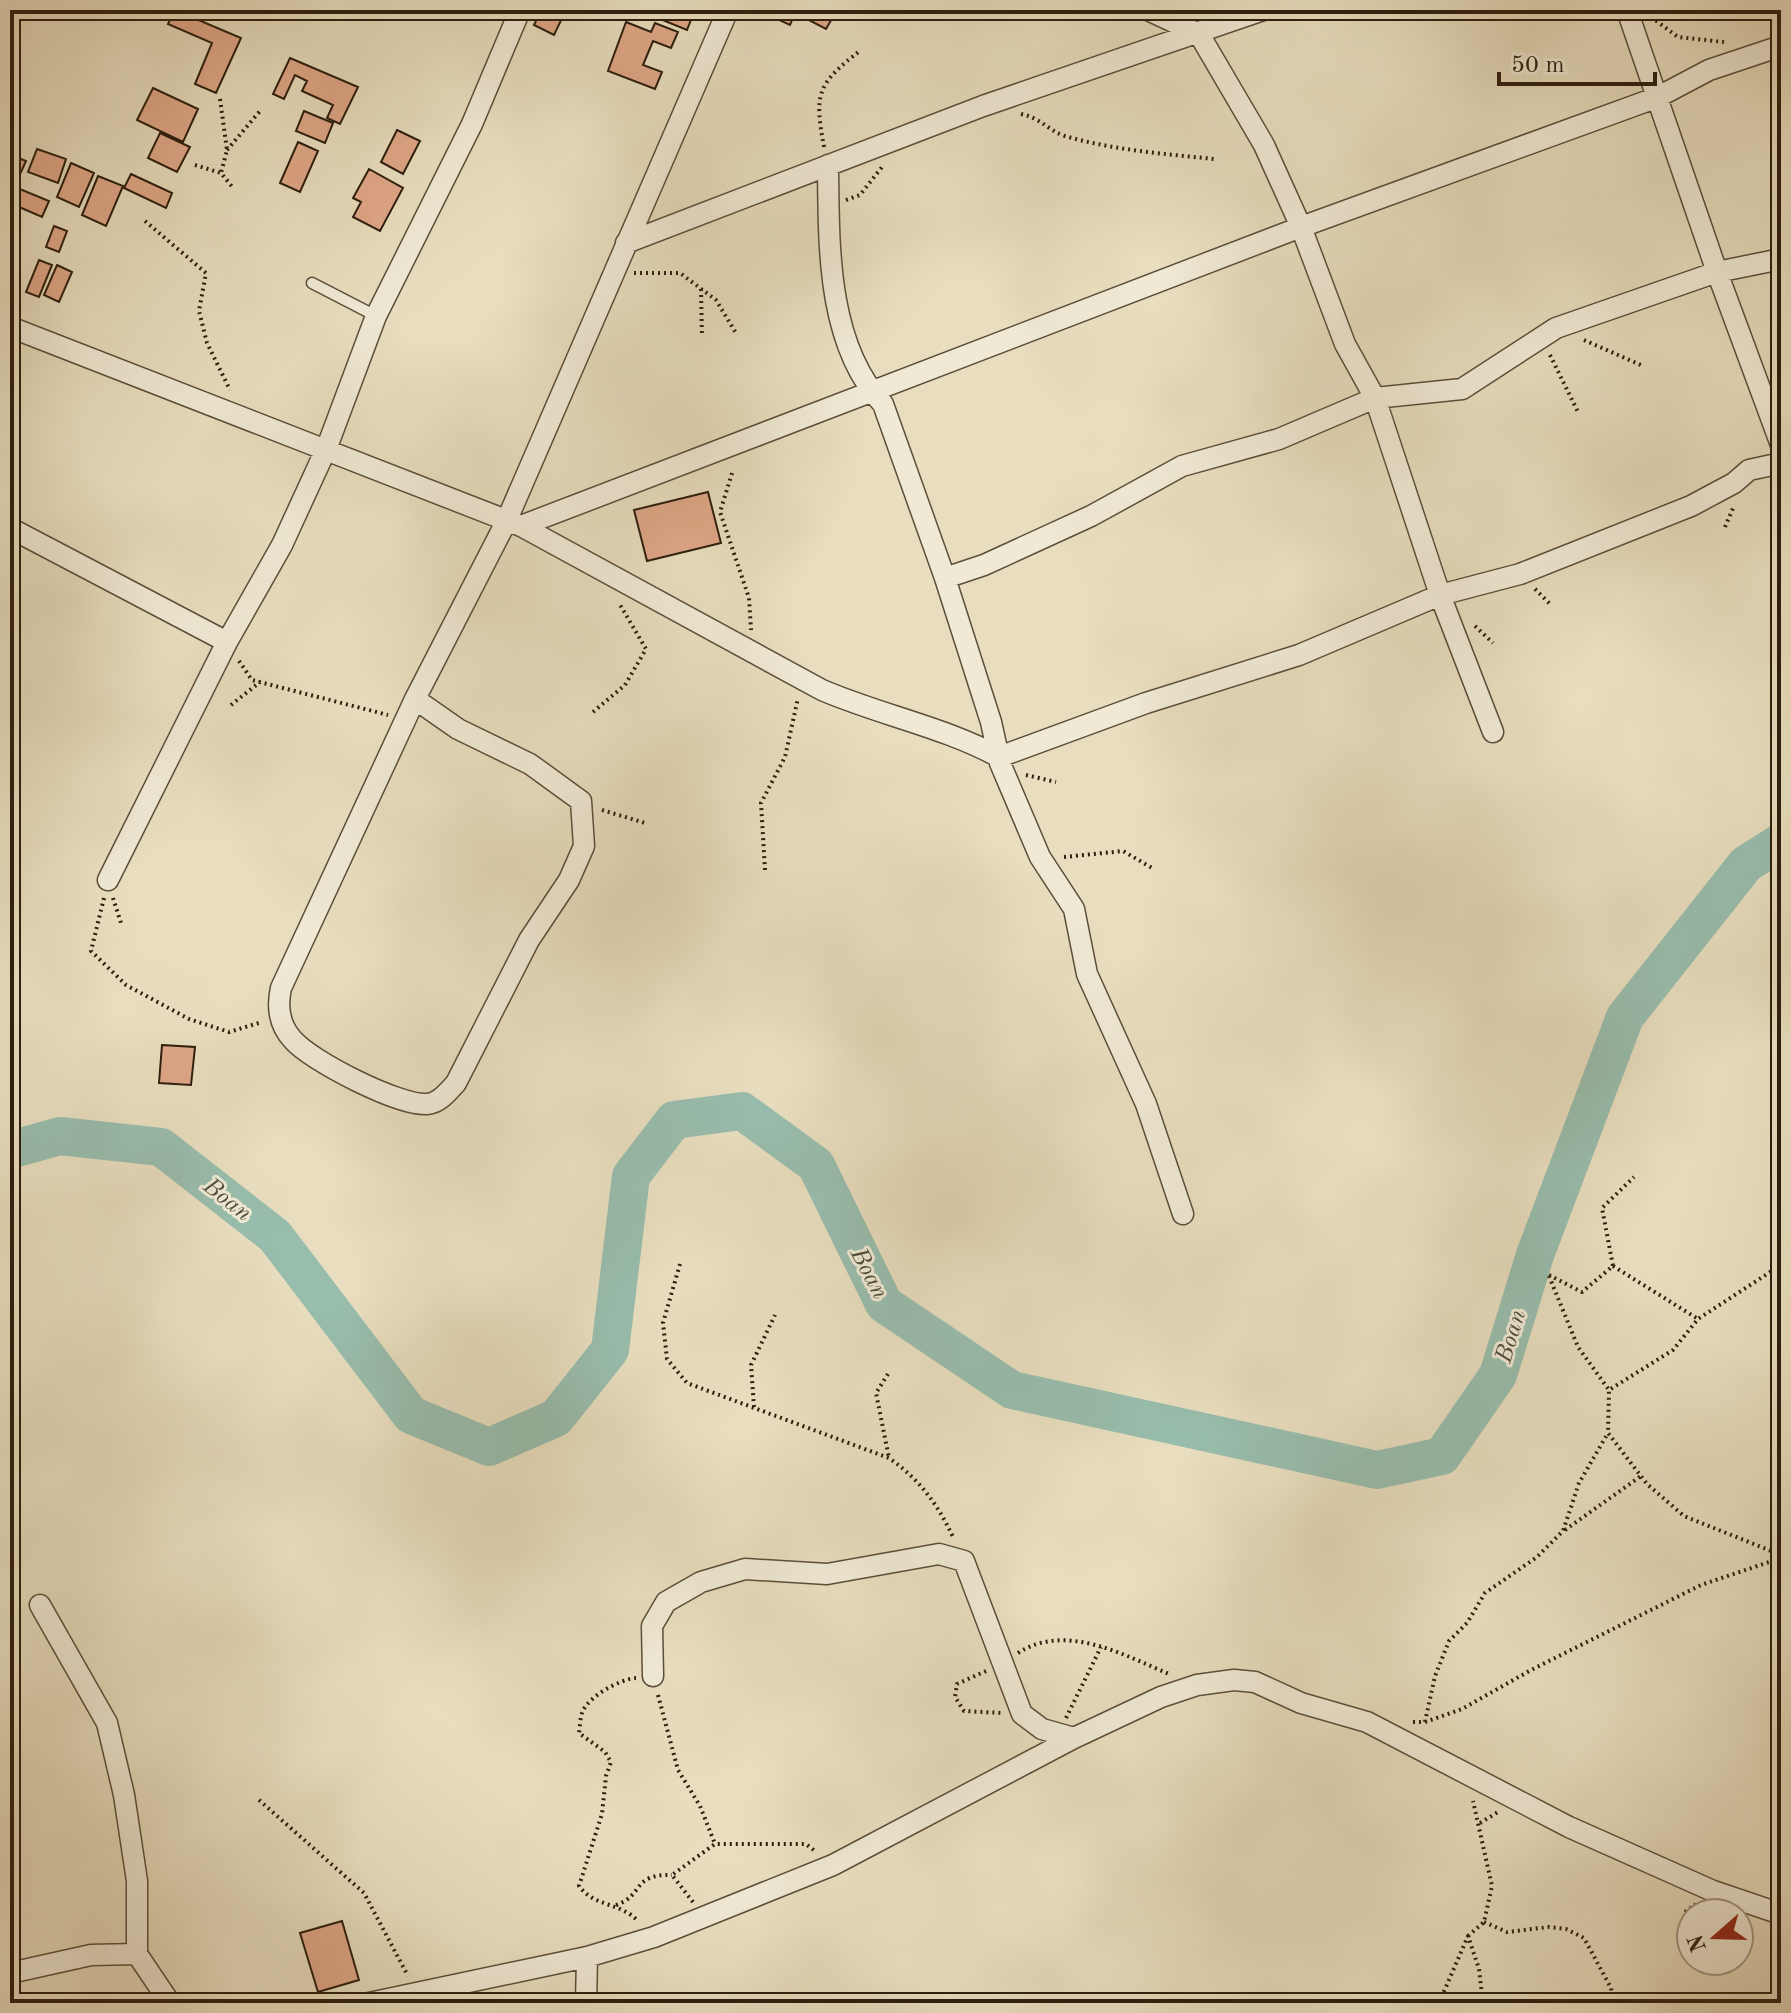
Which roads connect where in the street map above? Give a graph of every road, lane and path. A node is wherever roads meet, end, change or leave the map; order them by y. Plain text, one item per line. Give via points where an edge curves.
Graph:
1 (520, 10) edge
2 (728, 10) edge
3 (1148, 10) edge
4 (1263, 10) edge
5 (1486, 10) edge
6 (1627, 10) edge
7 (1641, 10) edge
8 (1477, 19) dead end
9 (1199, 34) junction
10 (1733, 43) dead end
11 (1781, 46) edge
12 (861, 50) dead end
13 (1658, 97) junction
14 (220, 99) dead end
15 (983, 106) junction
16 (260, 111) dead end
17 (900, 138) junction
18 (227, 150) junction
19 (1214, 159) dead end
20 (195, 165) dead end
21 (828, 165) junction
22 (221, 173) junction
23 (234, 189) dead end
24 (828, 207) junction
25 (145, 221) dead end
26 (1301, 227) junction
27 (626, 243) junction
28 (1781, 259) edge
29 (613, 271) junction
30 (1717, 272) junction
31 (312, 283) dead end
32 (701, 289) junction
33 (376, 316) junction
34 (10, 327) edge
35 (736, 333) dead end
36 (1548, 333) junction
37 (702, 337) dead end
38 (1643, 366) dead end
39 (870, 390) junction
40 (1375, 398) junction
41 (1579, 414) dead end
42 (245, 421) junction
43 (1781, 445) edge
44 (327, 447) junction
45 (1781, 463) edge
46 (732, 473) dead end
47 (513, 524) junction
48 (10, 528) edge
49 (597, 568) junction
50 (945, 578) junction
51 (1440, 595) junction
52 (227, 642) junction
53 (753, 652) junction
54 (803, 680) junction
55 (260, 682) junction
56 (415, 699) junction
57 (231, 705) dead end
58 (593, 712) dead end
59 (405, 720) junction
60 (1493, 732) dead end
61 (1002, 764) junction
62 (1056, 782) dead end
63 (581, 801) junction
64 (645, 823) dead end
65 (1041, 859) junction
66 (1154, 869) dead end
67 (765, 870) dead end
68 (108, 880) junction
69 (122, 926) dead end
70 (280, 1017) junction
71 (1634, 1177) dead end
72 (1183, 1214) dead end
73 (680, 1264) dead end
74 (1781, 1265) edge
75 (1613, 1266) junction
76 (775, 1315) dead end
77 (1698, 1319) junction
78 (888, 1374) dead end
79 (1609, 1390) junction
80 (754, 1407) junction
81 (1608, 1433) junction
82 (889, 1458) junction
83 (1641, 1476) junction
84 (1563, 1531) junction
85 (1781, 1556) edge
86 (964, 1561) junction
87 (40, 1605) dead end
88 (1102, 1646) junction
89 (1004, 1662) junction
90 (653, 1676) junction
91 (1197, 1685) junction
92 (1022, 1714) junction
93 (1403, 1722) dead end
94 (1425, 1722) junction
95 (1066, 1736) junction
96 (1423, 1749) junction
97 (1472, 1798) dead end
98 (259, 1800) dead end
99 (715, 1844) junction
100 (833, 1865) junction
101 (672, 1875) junction
102 (614, 1906) junction
103 (1781, 1914) edge
104 (705, 1916) junction
105 (1484, 1922) junction
106 (1468, 1936) junction
107 (654, 1937) junction
108 (137, 1954) junction
109 (587, 1957) junction
110 (10, 1973) edge
111 (415, 1991) junction
112 (170, 2003) edge
113 (369, 2003) edge
114 (586, 2003) edge
115 (1439, 2003) edge
116 (1483, 2003) edge
117 (1613, 2003) edge

1 - 33 street via 472,124
2 - 27 street
3 - 9 street
4 - 9 street
5 - 8 path
6 - 13 street
7 - 10 path via 1678,37
9 - 15 street
9 - 26 street via 1264,145
11 - 13 street via 1709,70
12 - 21 path via 829,75 817,108
13 - 26 street
13 - 30 street
14 - 18 path
15 - 17 street
15 - 19 path via 1038,118 1063,136
16 - 18 path
17 - 21 street
17 - 24 path via 860,195
18 - 22 path
20 - 22 path
21 - 24 street
21 - 27 street
22 - 23 path
24 - 39 street via 830,258 847,340
25 - 42 path via 206,273 199,311 207,343
26 - 39 street
26 - 40 street via 1340,331
27 - 29 street
28 - 30 street
29 - 32 path via 680,273
29 - 47 street
30 - 36 street
30 - 43 street
31 - 33 lane
32 - 35 path via 716,300
32 - 37 path
33 - 44 street
34 - 42 street
36 - 38 path
36 - 40 street via 1462,389
36 - 41 path
39 - 47 street
39 - 50 street via 883,404
40 - 50 street via 1279,439 1182,466 1091,516
40 - 51 street
42 - 44 street
44 - 47 street
44 - 52 street via 282,545
45 - 51 street via 1749,470 1691,506 1520,574
46 - 53 path via 720,512 749,598
47 - 49 street
47 - 56 street
48 - 52 street
49 - 53 street
49 - 58 path via 646,649 625,685
50 - 61 street
51 - 60 street
51 - 61 street via 1299,655 1146,703
52 - 55 path via 252,680
52 - 68 street
53 - 54 street
54 - 61 street via 862,707 970,741
54 - 67 path via 785,757 761,803
55 - 57 path
55 - 59 path
56 - 59 street
56 - 63 street via 458,729 530,764
59 - 70 street via 281,988
61 - 62 path
61 - 65 street
63 - 64 path
63 - 70 street via 584,846 569,880 529,940 456,1083 443,1097 428,1104 407,1102 324,1063 294,1042
65 - 66 path via 1123,851
65 - 72 street via 1074,909 1087,974 1146,1104
68 - 69 path
68 - 70 path via 91,951 126,985 189,1019 229,1032
71 - 75 path via 1602,1208
73 - 80 path via 663,1323 667,1359 687,1383
74 - 77 path
75 - 77 path
75 - 79 path via 1582,1292 1549,1275 1578,1347
76 - 80 path via 751,1365
77 - 79 path via 1673,1350
78 - 82 path via 876,1393
79 - 81 path
80 - 82 path
81 - 83 path
81 - 84 path via 1579,1483
82 - 86 path via 916,1477 942,1514
83 - 84 path
83 - 85 path via 1684,1516
84 - 94 path via 1537,1557 1485,1593 1449,1641
85 - 94 path via 1701,1585 1494,1694
86 - 89 street
86 - 90 street via 939,1554 827,1574 745,1569 701,1582 666,1602 652,1626
87 - 108 street via 107,1723 137,1881
88 - 89 path via 1061,1640 1029,1646
88 - 91 path
88 - 95 path
89 - 92 street
89 - 92 path via 957,1684 955,1697 964,1711
90 - 99 path via 678,1770
90 - 102 path via 627,1679 589,1701 582,1712 579,1733 611,1762 602,1814 579,1886 589,1900
91 - 95 street
91 - 96 street via 1255,1682 1301,1703 1367,1722
92 - 95 street via 1034,1725
93 - 94 path
94 - 96 path
95 - 100 street
96 - 103 street via 1569,1827 1713,1891
97 - 105 path via 1492,1886
98 - 111 path via 364,1893
99 - 100 path via 806,1844
99 - 101 path
100 - 104 street
101 - 102 path via 652,1874 629,1900
101 - 104 path
102 - 107 path via 633,1915
104 - 107 street
105 - 106 path
105 - 117 path via 1507,1932 1549,1927 1584,1938 1611,1988
106 - 115 path
106 - 116 path
107 - 109 street
108 - 110 street via 91,1955
108 - 112 street
109 - 111 street
109 - 114 street
111 - 113 street

